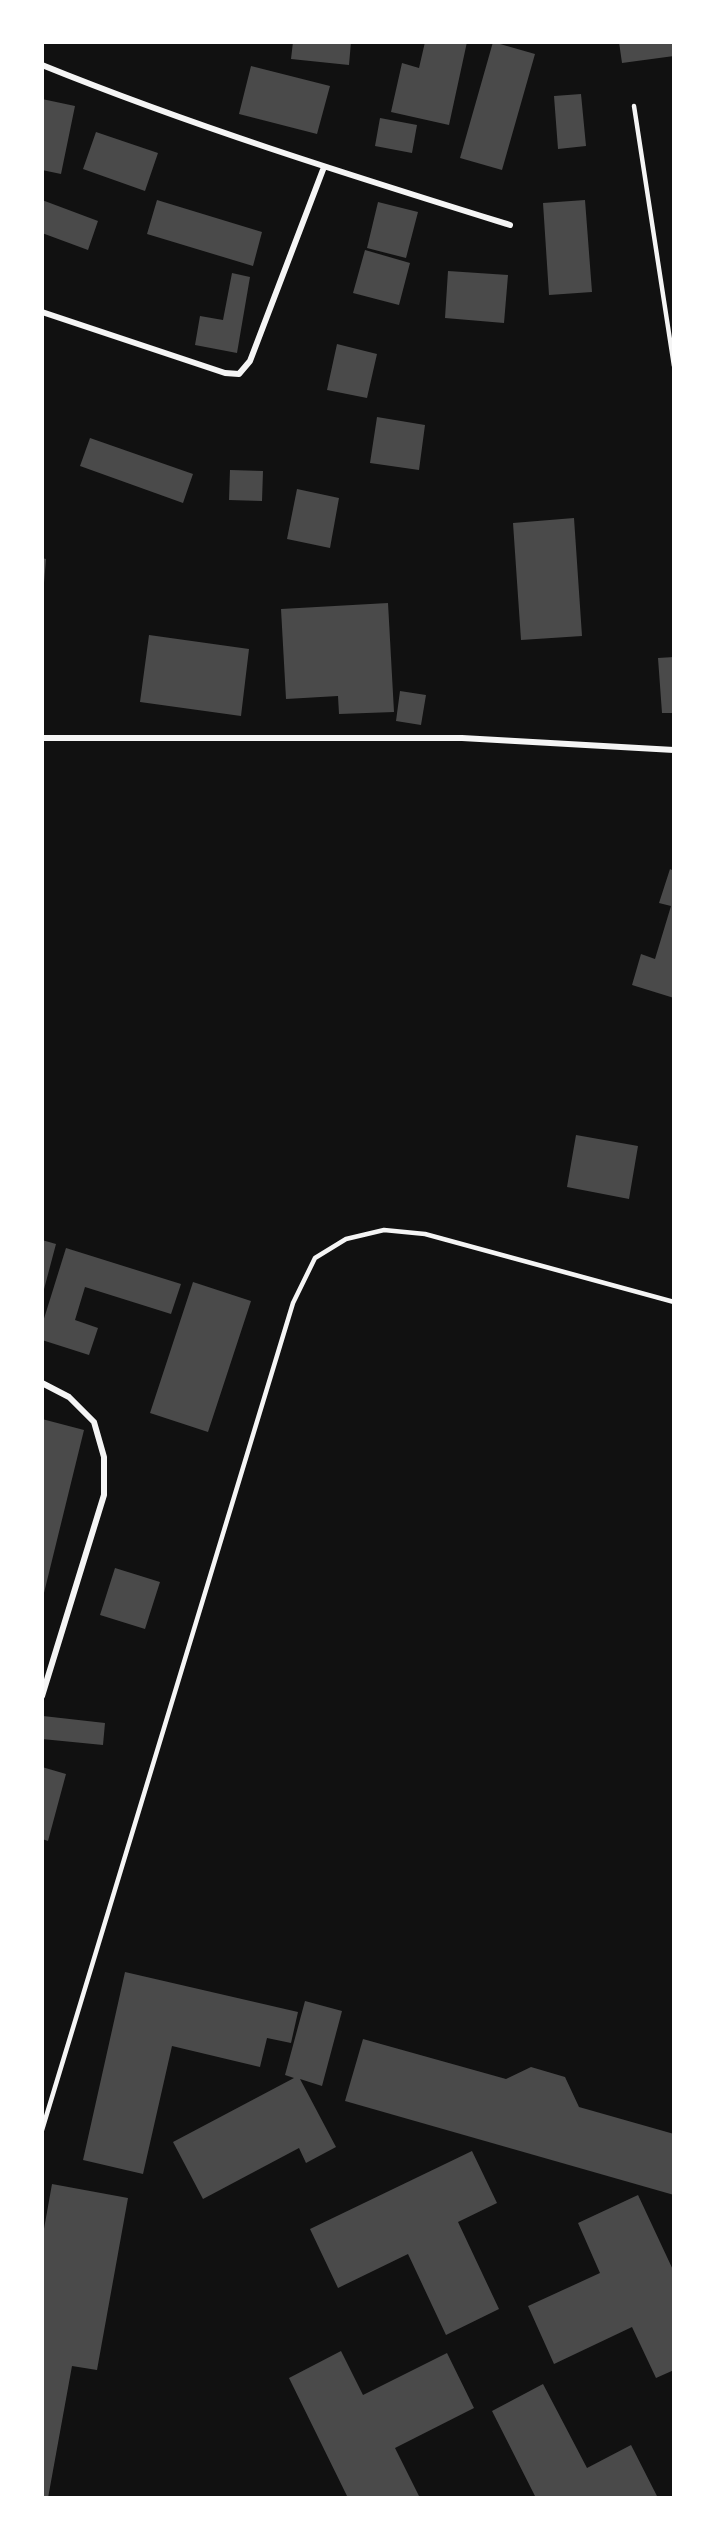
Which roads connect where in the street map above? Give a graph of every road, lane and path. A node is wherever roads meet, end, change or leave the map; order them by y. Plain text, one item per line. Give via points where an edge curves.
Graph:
1 (42, 65) edge
2 (634, 106) dead end
3 (324, 167) junction
4 (510, 225) dead end
5 (42, 312) edge
6 (674, 366) edge
7 (42, 738) edge
8 (674, 750) edge
9 (674, 1302) edge
10 (42, 1383) edge
11 (42, 1696) edge
12 (42, 2130) edge

1 - 3 street
2 - 6 lane
3 - 4 street
3 - 5 street via 250,361 239,374 225,373
7 - 8 street via 462,738
9 - 12 lane via 425,1234 384,1230 346,1239 315,1258 293,1303
10 - 11 street via 69,1396 94,1422 104,1457 104,1495

